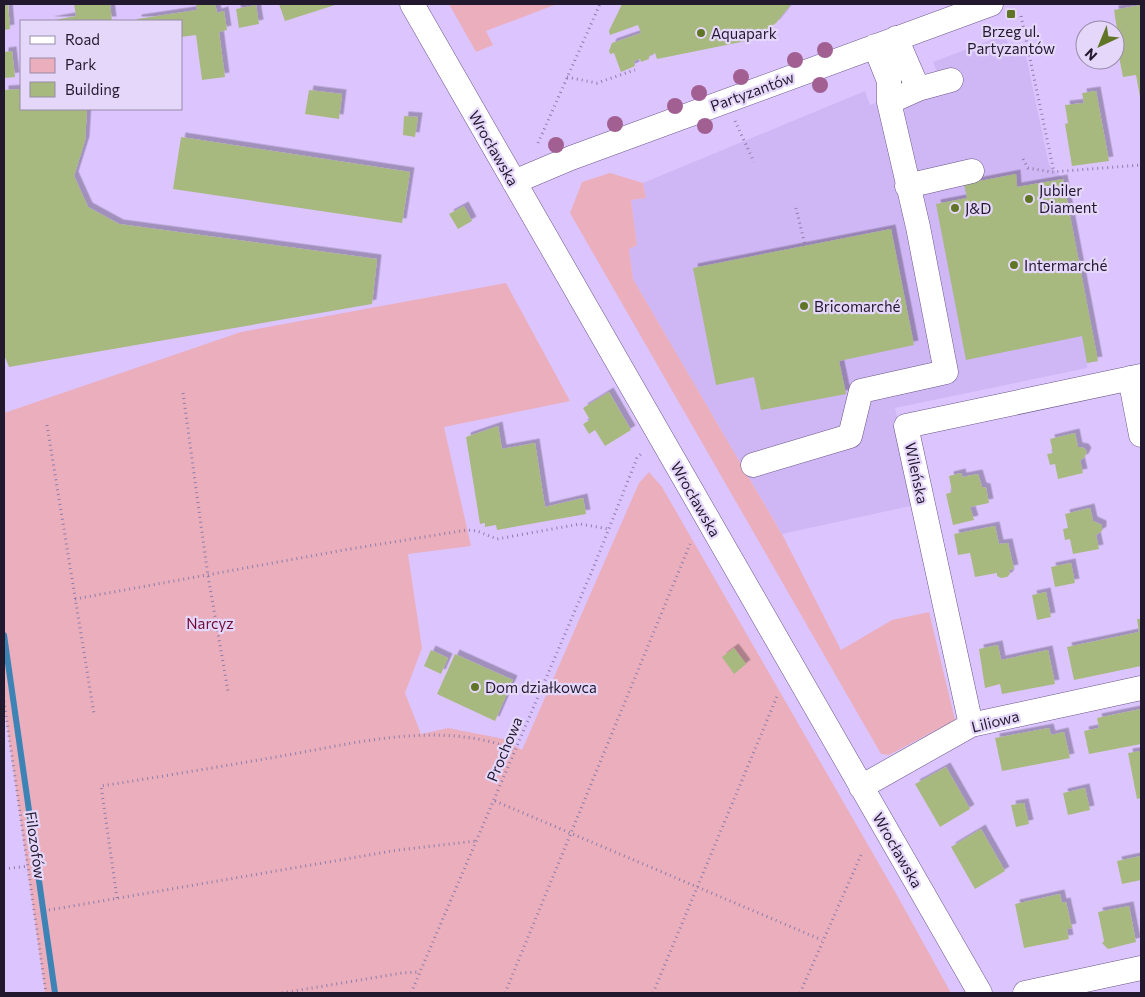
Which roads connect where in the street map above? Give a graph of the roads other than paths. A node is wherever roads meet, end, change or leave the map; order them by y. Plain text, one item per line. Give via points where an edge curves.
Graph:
1 (412, 4) edge
2 (991, 4) edge
3 (885, 42) junction
4 (951, 80) dead end
5 (918, 89) junction
6 (888, 102) junction
7 (972, 171) dead end
8 (514, 182) junction
9 (907, 186) junction
10 (1136, 377) edge
11 (1141, 435) edge
12 (753, 465) dead end
13 (1141, 688) edge
14 (971, 725) junction
15 (861, 787) junction
16 (1141, 968) edge
17 (980, 993) edge
18 (1025, 993) edge

1 - 8 street, Wrocławska
2 - 3 street, Partyzantów
3 - 5 street
3 - 6 street
3 - 8 street, Partyzantów
4 - 5 street
5 - 6 street
6 - 9 street
7 - 9 street
8 - 15 street, Wrocławska
9 - 12 street via 946,372 861,391 850,436
10 - 11 street
10 - 14 street, Wileńska via 906,426
13 - 14 street, Liliowa
14 - 15 street, Liliowa
15 - 17 street, Wrocławska
16 - 18 street

